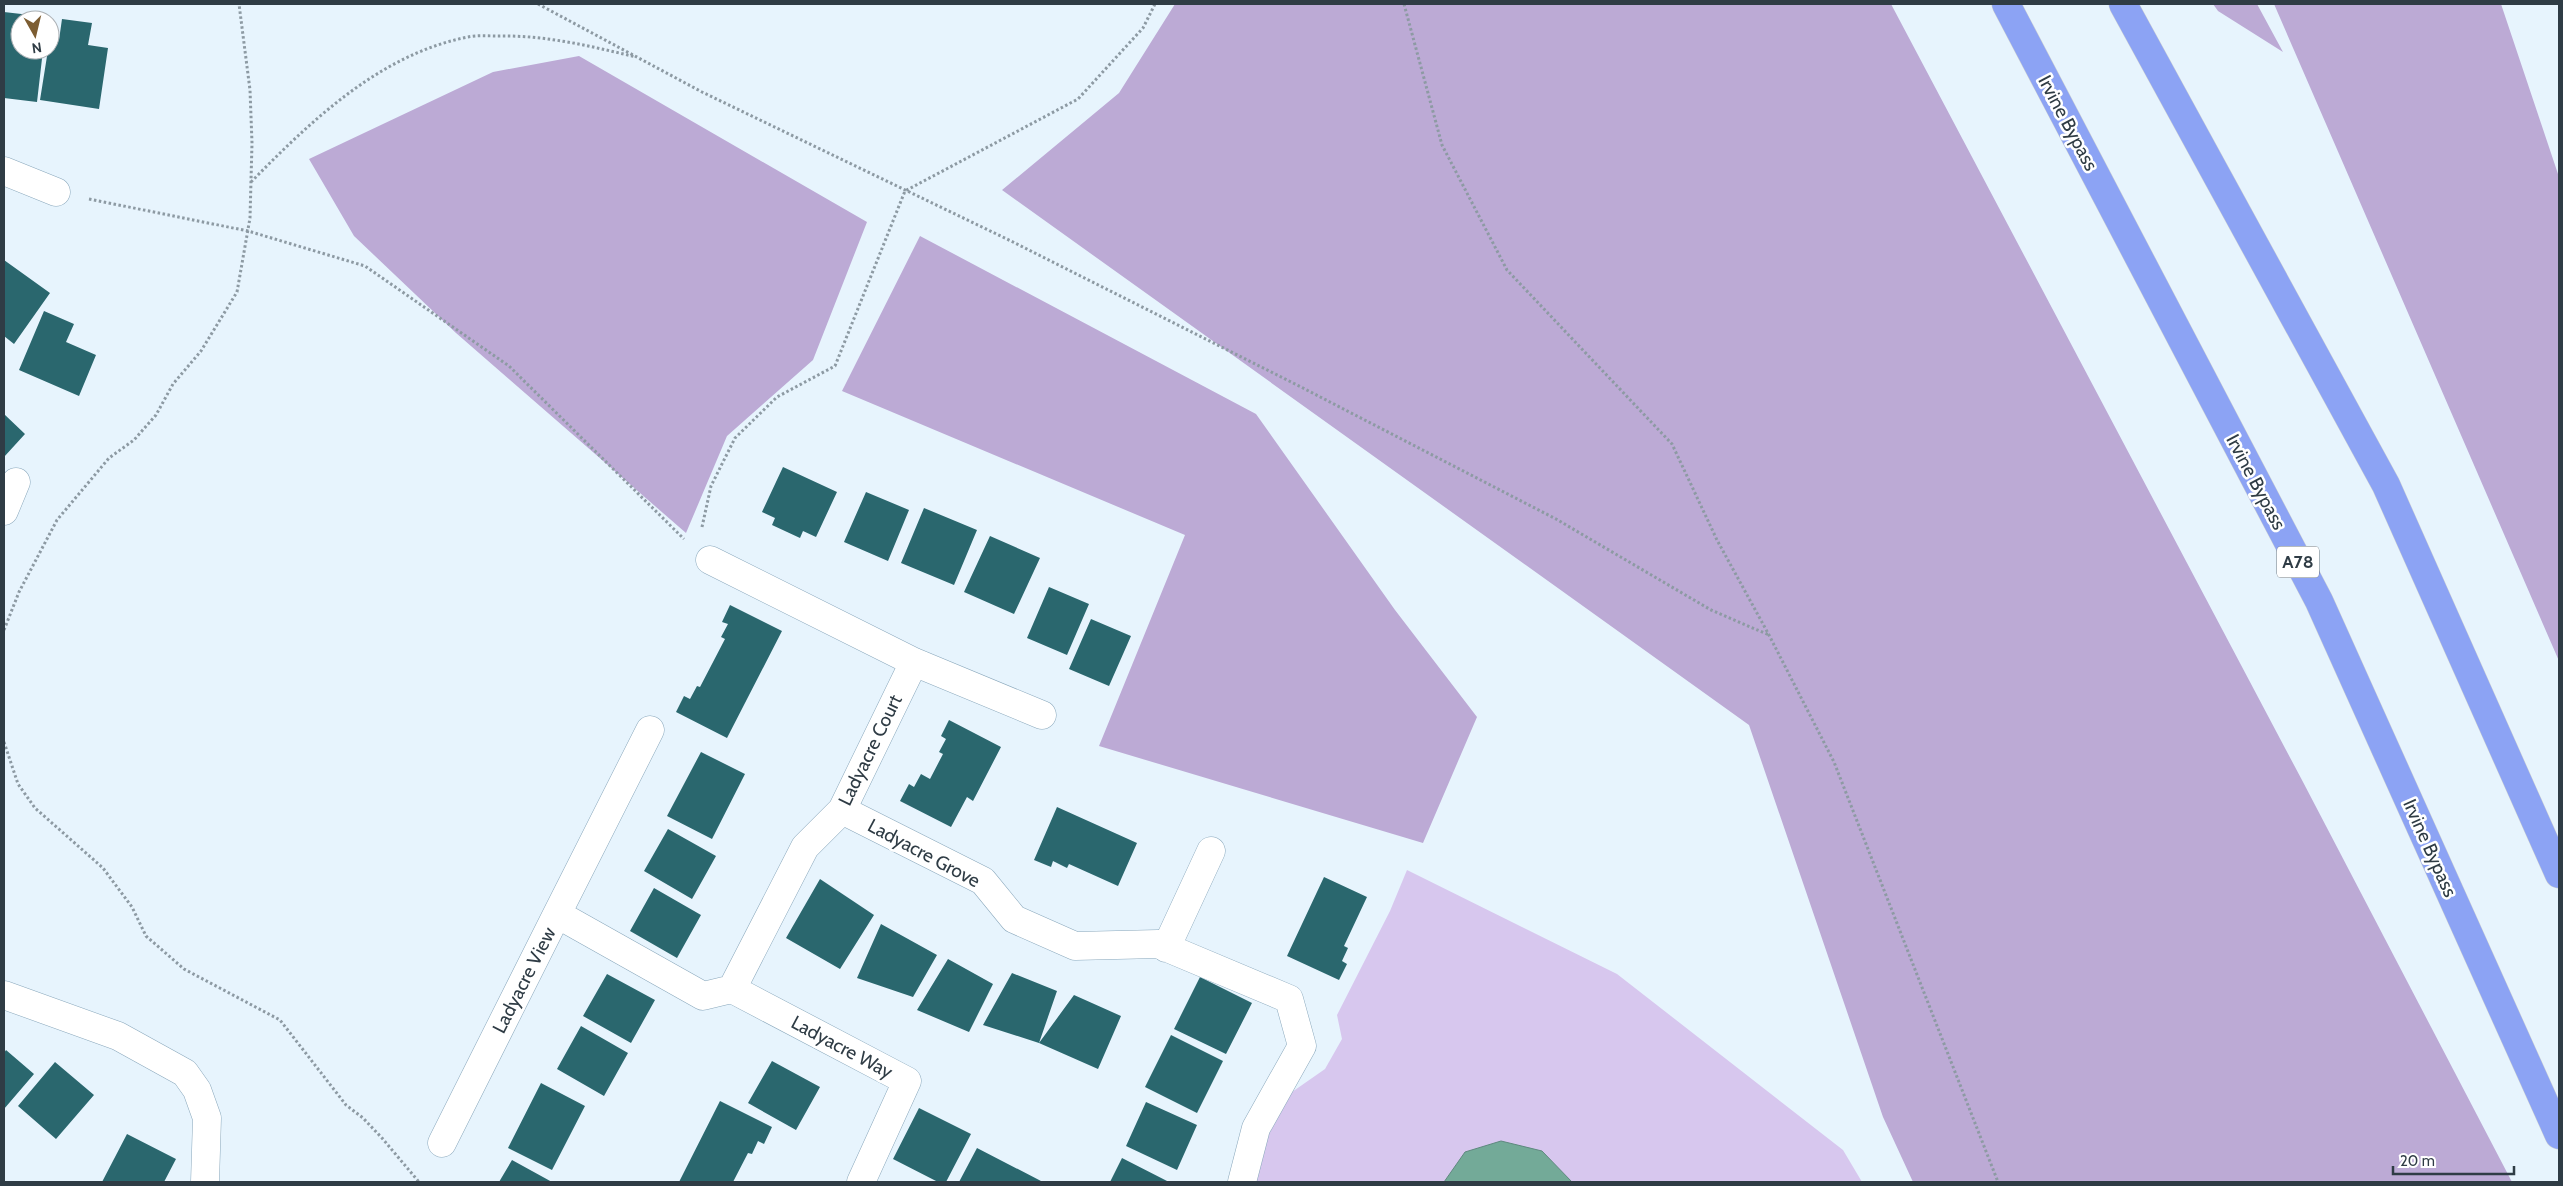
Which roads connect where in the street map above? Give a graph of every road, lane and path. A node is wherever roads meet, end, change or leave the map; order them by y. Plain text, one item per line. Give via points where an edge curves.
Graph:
1 (239, 4) edge
2 (538, 4) edge
3 (1155, 4) edge
4 (1404, 4) edge
5 (2006, 4) edge
6 (2123, 4) edge
7 (641, 59) junction
8 (4, 171) edge
9 (251, 182) junction
10 (906, 191) junction
11 (56, 192) joint
12 (248, 231) junction
13 (16, 482) dead end
14 (4, 511) edge
15 (703, 555) junction
16 (4, 630) edge
17 (1769, 635) junction
18 (914, 662) junction
19 (1042, 715) dead end
20 (650, 730) dead end
21 (4, 742) edge
22 (842, 810) junction
23 (1211, 851) dead end
24 (2559, 874) edge
25 (557, 914) junction
26 (1166, 948) junction
27 (732, 989) junction
28 (4, 995) edge
29 (2559, 1135) edge
30 (442, 1143) dead end
31 (205, 1182) edge
32 (419, 1182) edge
33 (861, 1182) edge
34 (1242, 1182) edge
35 (1998, 1182) edge

1 - 9 path via 250,90
2 - 7 path
3 - 10 path via 1143,28 1078,99
4 - 17 path via 1442,145 1506,270 1672,444 1717,540
5 - 29 highway, Irvine Bypass / A78 via 2319,601
6 - 24 highway via 2386,485
7 - 9 path via 554,39 513,36 469,37 428,48 388,68 343,97
7 - 10 path
8 - 11 street
9 - 12 path
10 - 15 path via 834,366 777,397 735,438 710,486
10 - 17 path via 1301,387 1556,519 1711,610
11 - 12 path
12 - 15 path via 365,266 509,366
12 - 16 path via 236,292 200,351 172,384 156,415 134,440 109,458 57,520 19,592
13 - 14 street
15 - 18 street
17 - 35 path via 1834,762
18 - 19 street
18 - 22 street, Ladyacre Court
20 - 25 street
21 - 32 path via 18,784 35,808 103,868 132,907 146,936 184,969 280,1020 346,1105 382,1138
22 - 26 street, Ladyacre Grove via 983,881 1014,919 1076,946 1158,944
22 - 27 street, Ladyacre Court via 805,847
23 - 26 street
25 - 27 street, Ladyacre View via 703,996
25 - 30 street, Ladyacre View
26 - 34 street, Ladyacre Grove via 1289,999 1302,1046 1256,1128
27 - 33 street, Ladyacre Way via 906,1081
28 - 31 street via 118,1036 185,1073 198,1090 207,1118

